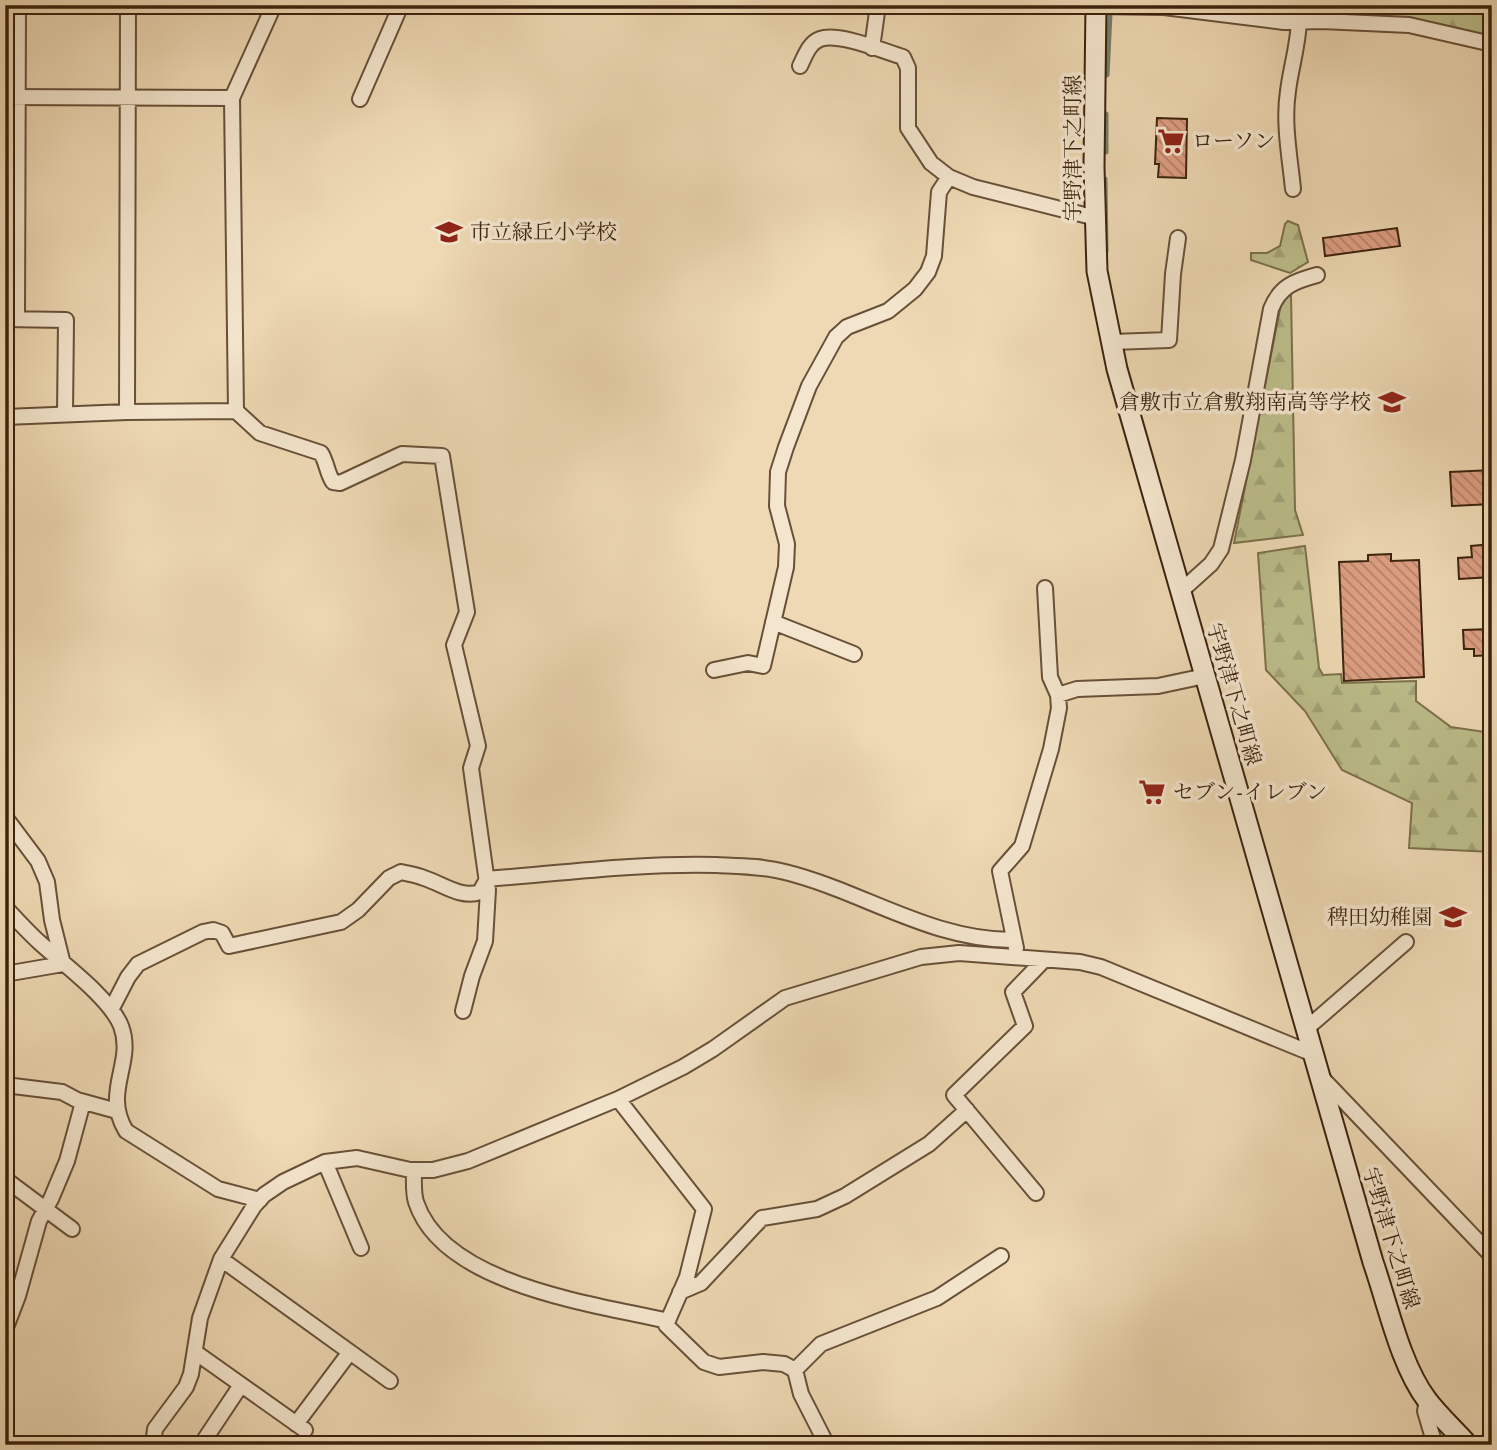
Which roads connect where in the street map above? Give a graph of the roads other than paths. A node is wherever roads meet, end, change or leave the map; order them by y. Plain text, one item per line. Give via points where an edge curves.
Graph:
1 (18, 5) edge
2 (128, 5) edge
3 (274, 5) edge
4 (401, 5) edge
5 (878, 5) edge
6 (1096, 6) edge
7 (1257, 11) edge
8 (1299, 21) junction
9 (1492, 44) edge
10 (872, 48) junction
11 (800, 66) dead end
12 (12, 97) edge
13 (128, 97) junction
14 (232, 98) junction
15 (360, 99) dead end
16 (949, 177) junction
17 (1293, 189) dead end
18 (1096, 218) junction
19 (1178, 238) dead end
20 (1317, 275) dead end
21 (11, 319) edge
22 (1112, 342) junction
23 (236, 411) junction
24 (127, 412) junction
25 (65, 414) junction
26 (5, 417) edge
27 (1045, 589) dead end
28 (1181, 591) junction
29 (773, 622) junction
30 (854, 654) dead end
31 (714, 670) dead end
32 (1205, 676) junction
33 (1058, 695) junction
34 (5, 817) edge
35 (487, 879) junction
36 (5, 907) edge
37 (1014, 940) junction
38 (1406, 942) dead end
39 (1018, 957) junction
40 (1044, 960) junction
41 (63, 964) junction
42 (5, 974) edge
43 (112, 1008) junction
44 (463, 1011) dead end
45 (1306, 1030) junction
46 (1313, 1054) junction
47 (1319, 1074) junction
48 (5, 1085) edge
49 (618, 1099) junction
50 (83, 1101) junction
51 (967, 1110) junction
52 (117, 1111) junction
53 (325, 1162) junction
54 (414, 1170) junction
55 (5, 1179) edge
56 (1036, 1193) dead end
57 (260, 1200) junction
58 (46, 1208) junction
59 (72, 1229) dead end
60 (361, 1248) dead end
61 (1001, 1256) dead end
62 (1492, 1256) edge
63 (221, 1259) junction
64 (680, 1292) junction
65 (668, 1321) junction
66 (5, 1330) edge
67 (195, 1352) junction
68 (349, 1352) junction
69 (795, 1370) junction
70 (390, 1381) dead end
71 (241, 1385) junction
72 (1427, 1400) junction
73 (148, 1444) edge
74 (168, 1445) edge
75 (201, 1445) edge
76 (827, 1445) edge
77 (1435, 1445) edge
78 (1468, 1445) edge

1 - 12 street
2 - 13 street
3 - 14 street
4 - 15 street
5 - 10 street
6 - 7 street
6 - 18 main road, 宇野津下之町線
7 - 8 street via 1284,22
8 - 9 street via 1409,25
8 - 17 street via 1287,93
10 - 11 street via 845,39 821,38 811,45
10 - 16 street via 903,57 908,68 908,128 931,163
12 - 13 street
12 - 21 street
13 - 14 street
13 - 24 street
14 - 23 street
16 - 18 street
16 - 29 street via 939,192 934,256 928,272 888,311 847,327 836,337 809,386 778,472 777,506 787,544
18 - 22 main road, 宇野津下之町線 via 1097,271
19 - 22 street via 1169,340
20 - 28 street via 1290,283 1275,298 1221,549
21 - 25 street via 66,320
22 - 28 main road, 宇野津下之町線
23 - 24 street
23 - 35 street via 260,433 321,453 333,482 340,483 402,454 442,456 467,612 454,645 478,746 471,768
24 - 25 street
25 - 26 street
27 - 33 street via 1050,677
28 - 32 main road, 宇野津下之町線
29 - 30 street
29 - 31 street via 763,666 748,663
32 - 33 street via 1158,686 1077,689
32 - 45 main road, 宇野津下之町線
33 - 37 street via 1051,749 1022,846 1000,871
34 - 41 street via 38,861 47,882
35 - 37 street via 673,864 742,866 783,871 931,926
35 - 43 street via 480,892 472,895 401,872 341,922 229,946 222,933 204,932 138,964
35 - 44 street via 485,941
36 - 41 street
37 - 39 street
38 - 45 street
39 - 40 street
39 - 49 street via 959,953 921,957 785,998 713,1049
40 - 46 street via 1101,967
40 - 51 street via 1013,992 1025,1026 954,1095
41 - 42 street
41 - 43 street
43 - 52 street via 122,1028 124,1047
45 - 46 main road, 宇野津下之町線
46 - 47 main road, 宇野津下之町線
47 - 62 street
47 - 72 main road, 宇野津下之町線 via 1373,1262 1406,1360
48 - 50 street via 62,1092
49 - 54 street via 468,1161
49 - 64 street via 704,1209
50 - 52 street
50 - 58 street via 67,1161
51 - 56 street
51 - 64 street via 929,1144 845,1196 817,1209 762,1219 701,1283
52 - 57 street via 126,1130 218,1189
53 - 54 street via 357,1158
53 - 57 street via 283,1182
53 - 60 street
54 - 65 street via 415,1201 426,1223 480,1269 515,1284
55 - 58 street
57 - 63 street
58 - 59 street
58 - 66 street
61 - 69 street via 937,1298 821,1344
63 - 67 street via 200,1318
63 - 68 street
64 - 65 street
65 - 69 street via 666,1325 704,1362 719,1367 763,1362
67 - 71 street
67 - 73 street via 186,1387
68 - 70 street
68 - 71 street via 301,1427
69 - 76 street via 800,1394
71 - 75 street
72 - 77 street via 1424,1411
72 - 78 main road, 宇野津下之町線
73 - 74 street

